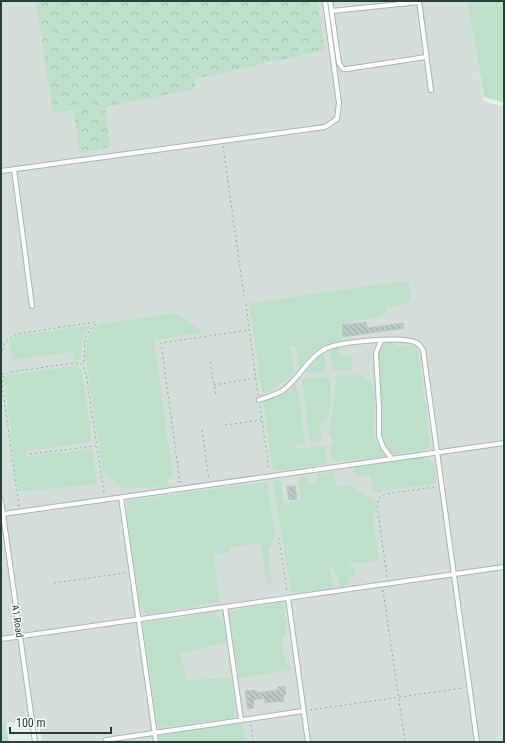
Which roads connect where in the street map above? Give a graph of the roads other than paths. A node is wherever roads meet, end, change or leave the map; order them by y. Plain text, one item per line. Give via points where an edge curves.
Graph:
1 (325, 1) edge
2 (330, 1) edge
3 (419, 1) edge
4 (332, 11) junction
5 (426, 57) junction
6 (431, 90) dead end
7 (14, 169) junction
8 (1, 171) edge
9 (32, 306) dead end
10 (381, 341) junction
11 (259, 400) road end
12 (504, 443) edge
13 (436, 453) junction
14 (392, 459) junction
15 (121, 497) junction
16 (1, 500) edge
17 (3, 514) junction
18 (504, 567) edge
19 (453, 574) junction
20 (288, 598) junction
21 (225, 607) junction
22 (139, 619) junction
23 (21, 637) junction
24 (1, 640) edge
25 (303, 711) junction
26 (241, 720) junction
27 (155, 732) junction
28 (35, 742) edge
29 (106, 742) edge
30 (156, 742) edge
31 (308, 742) edge
32 (477, 742) edge

1 - 7 lane via 340,104 337,119 325,127
2 - 4 lane
3 - 4 lane
3 - 5 lane
4 - 5 lane via 339,63 343,69
5 - 6 lane
7 - 8 lane
7 - 9 lane
10 - 11 lane via 330,346 317,354 282,390
10 - 13 lane via 405,341 418,344 423,350
10 - 14 lane via 376,353 379,436 382,447
12 - 13 lane
13 - 14 lane
13 - 19 lane
14 - 15 lane
15 - 17 lane
15 - 22 lane
16 - 17 lane, A1 Road
17 - 23 lane, A1 Road
18 - 19 lane
19 - 20 lane
19 - 32 lane
20 - 21 lane
20 - 25 lane
21 - 22 lane
21 - 26 lane
22 - 23 lane
22 - 27 lane
23 - 24 lane
23 - 28 lane, A1 Road
25 - 26 lane
25 - 31 lane
26 - 27 lane
27 - 29 lane
27 - 30 lane

